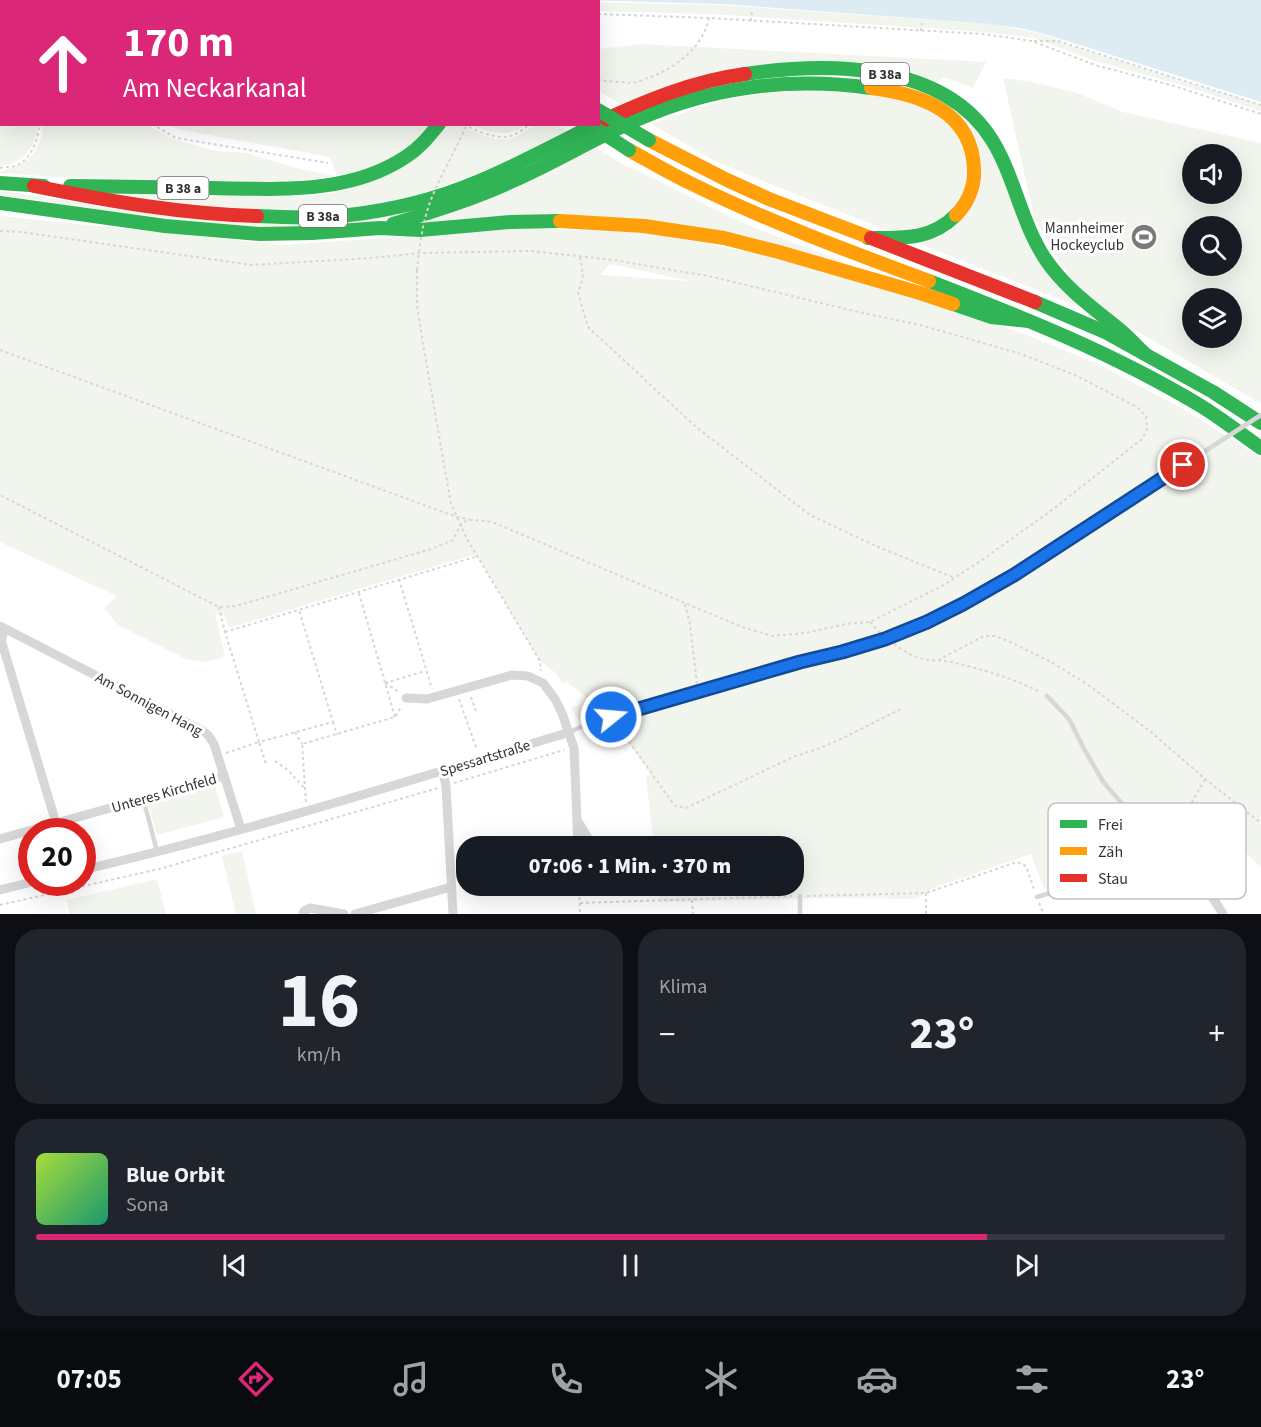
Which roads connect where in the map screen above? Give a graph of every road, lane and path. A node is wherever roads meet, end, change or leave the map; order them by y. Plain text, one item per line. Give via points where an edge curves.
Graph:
1 (752, 11) dead end
2 (600, 14) edge
3 (709, 18) junction
4 (751, 21) junction
5 (922, 22) dead end
6 (921, 31) junction
7 (1032, 41) junction
8 (600, 80) edge
9 (1261, 105) edge
10 (600, 111) edge
11 (1261, 114) edge
12 (600, 123) edge
13 (40, 126) edge
14 (155, 126) edge
15 (438, 126) edge
16 (465, 126) edge
17 (468, 126) edge
18 (527, 126) edge
19 (592, 126) edge
20 (593, 126) edge
21 (328, 163) dead end
22 (0, 168) edge
23 (0, 183) edge
24 (34, 186) junction
25 (259, 189) joint
26 (0, 202) edge
27 (380, 228) junction
28 (0, 231) edge
29 (868, 238) junction
30 (580, 256) junction
31 (1029, 321) junction
32 (0, 350) edge
33 (1145, 354) junction
34 (1261, 415) edge
35 (1261, 423) edge
36 (1261, 448) edge
37 (0, 495) edge
38 (457, 517) junction
39 (469, 519) junction
40 (460, 525) junction
41 (477, 556) junction
42 (955, 578) junction
43 (399, 579) junction
44 (358, 592) junction
45 (685, 604) junction
46 (219, 607) junction
47 (299, 610) junction
48 (870, 622) junction
49 (2, 627) edge
50 (225, 632) junction
51 (885, 639) junction
52 (939, 660) junction
53 (426, 671) junction
54 (543, 682) junction
55 (385, 683) junction
56 (456, 691) junction
57 (698, 692) junction
58 (1047, 696) joint
59 (434, 697) junction
60 (406, 698) joint
61 (474, 706) dead end
62 (903, 708) dead end
63 (477, 714) dead end
64 (611, 717) junction
65 (333, 722) junction
66 (296, 732) junction
67 (570, 732) junction
68 (337, 735) junction
69 (259, 742) junction
70 (302, 744) junction
71 (476, 746) dead end
72 (574, 748) junction
73 (218, 756) junction
74 (275, 761) dead end
75 (266, 764) dead end
76 (443, 772) junction
77 (224, 776) junction
78 (1205, 779) junction
79 (446, 786) junction
80 (305, 789) junction
81 (143, 798) junction
82 (1122, 803) edge
83 (1192, 803) edge
84 (1236, 803) edge
85 (306, 811) junction
86 (1246, 811) edge
87 (54, 818) edge
88 (73, 818) edge
89 (578, 821) junction
90 (1261, 823) edge
91 (241, 829) junction
92 (18, 834) edge
93 (578, 836) edge
94 (587, 836) edge
95 (0, 838) edge
96 (158, 852) junction
97 (96, 867) edge
98 (18, 886) edge
99 (451, 887) junction
100 (0, 890) edge
101 (926, 893) junction
102 (1048, 894) edge
103 (580, 896) edge
104 (800, 896) joint
105 (804, 896) edge
106 (1037, 897) junction
107 (1213, 899) edge
108 (692, 900) junction
109 (580, 903) junction
110 (0, 905) edge
111 (303, 914) edge
112 (344, 914) edge
113 (355, 914) edge
114 (453, 914) edge
115 (580, 914) edge
116 (693, 914) edge
117 (800, 914) edge
118 (926, 914) edge
119 (1044, 914) edge
120 (1223, 914) edge

1 - 4 path
2 - 3 path
3 - 4 path
3 - 8 path via 698,44 682,61 663,72 637,82
4 - 6 path
5 - 6 path
6 - 7 path
7 - 9 path via 1058,41
7 - 11 path via 1095,65
10 - 29 highway, B 38a, bridge via 748,189
12 - 33 highway, B 38a via 667,93 757,72 845,69 880,73 927,86 952,99 982,125 1005,166 1036,244 1051,268
13 - 22 path via 32,150 18,165
14 - 21 path via 176,138
15 - 25 highway, B 38a via 412,154 365,177 311,188
16 - 38 path, bridge via 429,206 417,270 423,344 451,504
17 - 18 path via 507,137
19 - 31 highway, B 38a, bridge via 700,188
20 - 24 highway, B 38a via 505,170 456,189 350,215 297,218 191,213
23 - 24 highway
24 - 25 highway, B 38 a
26 - 27 highway, B 38a via 165,226 259,234
27 - 29 highway, B 38a via 481,195 675,105 751,87 813,82 882,89 927,102 962,128 974,154 974,186 952,221 922,236
27 - 31 highway, B 38a via 420,230 563,221 682,231 779,252 991,317
28 - 30 path via 252,265 463,251
29 - 33 highway, B 38a via 1018,295 1105,332
30 - 42 path via 583,278 578,293 588,327 696,427 810,515
30 - 42 path via 713,277 944,331 1075,375 1137,407 1146,416 1148,429 1142,439 1052,510
31 - 36 highway, B 38a via 1131,367 1195,402
32 - 38 path
33 - 35 highway, B 38a
34 - 51 lane, Spessartstraße, bridge via 1014,575 927,622
37 - 46 path
38 - 39 path
38 - 40 path
39 - 40 path
39 - 45 path via 492,522
40 - 41 path
40 - 46 path via 453,540 431,549 236,606
41 - 43 path
41 - 54 path via 540,661
42 - 48 path
43 - 44 path
43 - 53 path
44 - 47 path
44 - 55 path
45 - 48 path via 773,636
45 - 57 path
46 - 50 path
47 - 50 path
47 - 65 path
48 - 51 path
49 - 73 street, Am Sonnigen Hang via 203,731 212,740
49 - 87 street via 1,640
50 - 69 path
51 - 52 path via 920,658
51 - 57 lane, Spessartstraße
52 - 58 path via 1022,682
52 - 78 path via 984,636 1008,641 1087,684
53 - 55 path
53 - 59 path
54 - 56 street via 512,675
54 - 67 street
55 - 60 path
55 - 68 path via 395,717
56 - 59 street
56 - 71 path
57 - 64 lane, Spessartstraße
58 - 82 lane via 1069,719 1104,783
59 - 60 street
61 - 63 path
62 - 64 path via 686,808 675,806
64 - 67 lane, Spessartstraße
65 - 66 path
65 - 68 path
66 - 69 path
66 - 70 path
67 - 72 street
67 - 76 street, Spessartstraße
68 - 70 path
69 - 73 path
69 - 75 path
70 - 80 path
72 - 79 path
72 - 89 street
73 - 77 street, Am Sonnigen Hang
74 - 80 path
76 - 79 street
76 - 85 street, Spessartstraße
77 - 81 street, Unteres Kirchfeld
77 - 91 street, Am Sonnigen Hang
78 - 83 path
78 - 84 path
79 - 99 street
79 - 110 path via 163,868
80 - 85 path
81 - 88 street, Unteres Kirchfeld
81 - 96 lane
85 - 91 street, Spessartstraße
86 - 90 path
89 - 93 street
89 - 94 street
91 - 96 street, Spessartstraße
92 - 95 street, Unteres Kirchfeld
96 - 97 street, Spessartstraße
98 - 100 street
99 - 113 street
99 - 114 street
101 - 105 path
101 - 106 path via 1017,862 1026,866
101 - 118 path
102 - 106 lane
103 - 109 path
104 - 108 path
104 - 117 lane
106 - 119 path
107 - 120 street
108 - 109 path
108 - 116 path
109 - 115 path
111 - 112 street via 310,908

